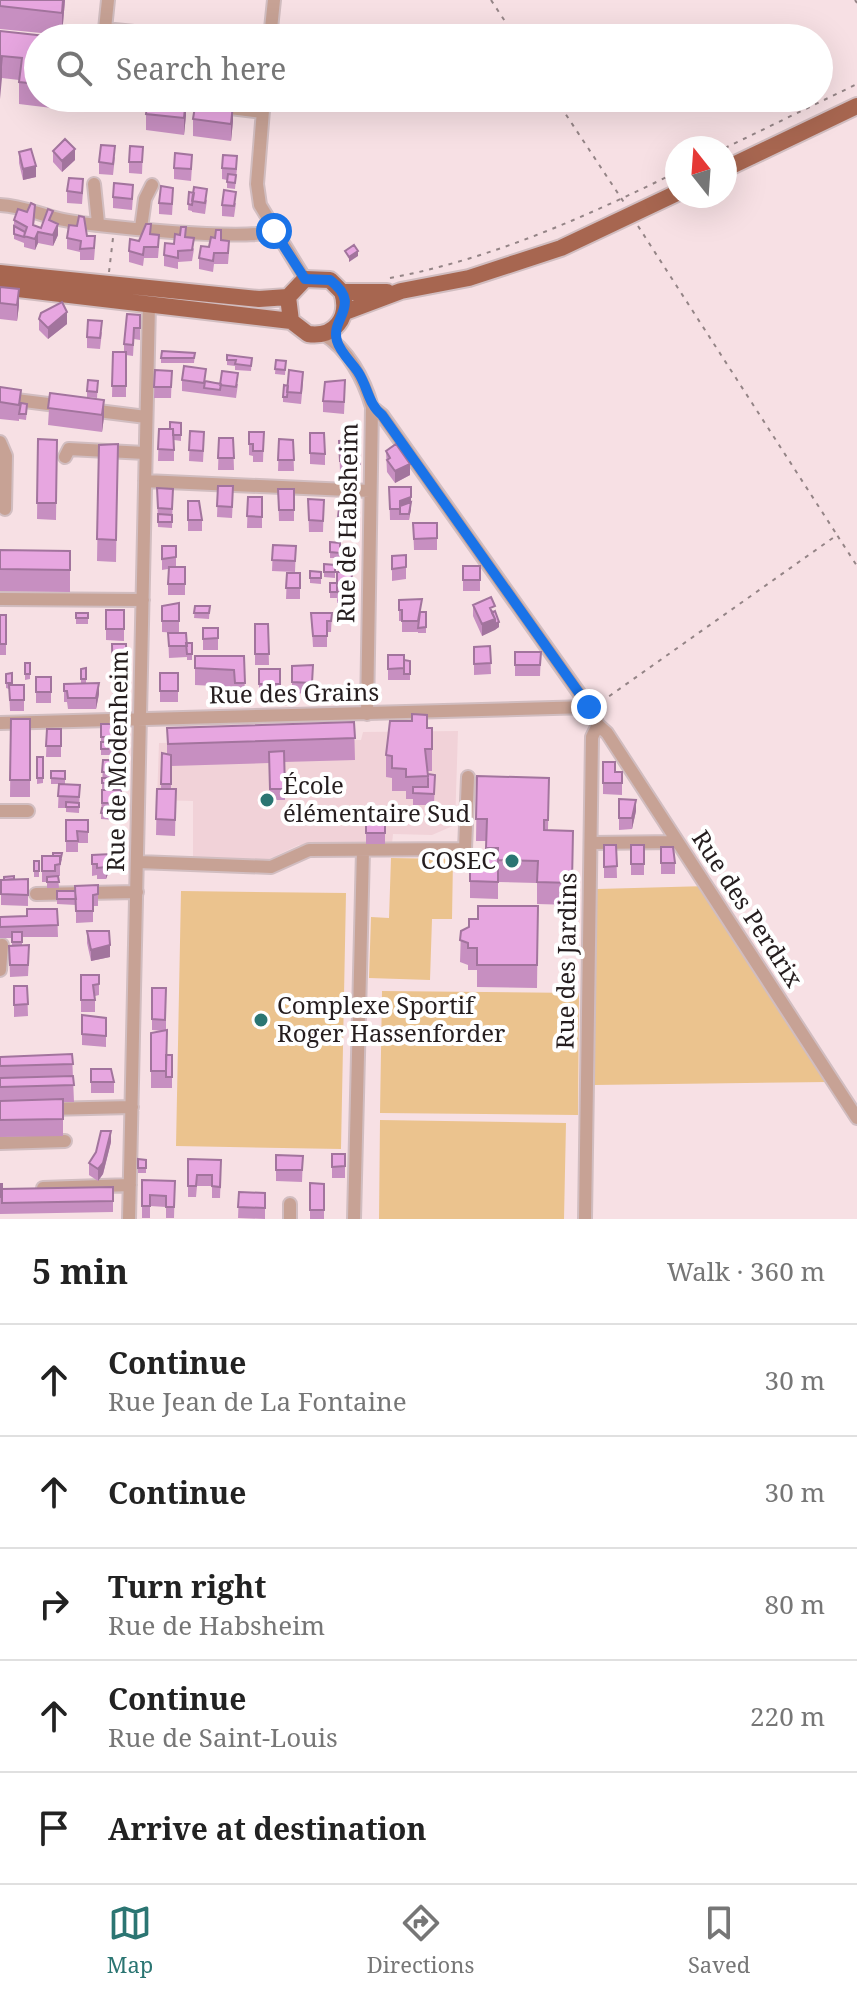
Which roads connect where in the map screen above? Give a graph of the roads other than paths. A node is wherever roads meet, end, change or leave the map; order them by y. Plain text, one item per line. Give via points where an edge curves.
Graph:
1 (108, 0) edge
2 (274, 0) edge
3 (104, 24) edge
4 (271, 24) edge
5 (857, 106) edge
6 (262, 112) edge
7 (737, 163) edge
8 (94, 184) dead end
9 (152, 185) dead end
10 (665, 199) edge
11 (0, 205) edge
12 (98, 223) junction
13 (141, 228) junction
14 (274, 231) junction
15 (0, 273) edge
16 (305, 279) junction
17 (0, 287) edge
18 (401, 291) junction
19 (342, 292) junction
20 (149, 297) junction
21 (288, 297) junction
22 (345, 312) junction
23 (291, 321) junction
24 (332, 335) junction
25 (0, 398) edge
26 (372, 407) junction
27 (146, 417) junction
28 (0, 442) edge
29 (145, 453) junction
30 (65, 457) dead end
31 (145, 481) junction
32 (370, 491) junction
33 (5, 509) dead end
34 (0, 599) edge
35 (143, 600) junction
36 (589, 707) junction
37 (367, 714) junction
38 (141, 720) junction
39 (0, 723) edge
40 (598, 725) junction
41 (468, 777) dead end
42 (0, 811) edge
43 (28, 811) dead end
44 (677, 842) junction
45 (591, 843) junction
46 (363, 850) junction
47 (138, 862) junction
48 (137, 892) junction
49 (36, 894) dead end
50 (2, 945) dead end
51 (0, 970) edge
52 (132, 1107) junction
53 (29, 1110) edge
54 (857, 1118) edge
55 (65, 1141) dead end
56 (0, 1143) edge
57 (130, 1185) junction
58 (29, 1189) edge
59 (290, 1204) dead end
60 (129, 1219) edge
61 (290, 1219) edge
62 (354, 1219) edge
63 (585, 1219) edge

1 - 3 street
2 - 4 street
5 - 7 main road
6 - 14 street via 257,184 260,205
8 - 12 street
9 - 13 street
10 - 18 main road via 561,248 469,278
11 - 12 street
12 - 13 street
13 - 14 street via 249,236
14 - 16 street
15 - 20 main road via 107,285
16 - 19 main road via 330,280
16 - 21 main road
17 - 20 main road
18 - 19 main road
18 - 22 main road
19 - 22 main road
20 - 21 main road
20 - 23 main road
20 - 27 street, Rue de Modenheim
21 - 23 main road
22 - 24 main road
23 - 24 main road via 308,334
24 - 26 street, Rue de Habsheim via 359,373
25 - 27 street
26 - 32 street, Rue de Habsheim
26 - 36 street
27 - 29 street, Rue de Modenheim
28 - 33 street via 6,456
29 - 30 street via 69,449
29 - 31 street, Rue de Modenheim
31 - 32 street
31 - 35 street, Rue de Modenheim
32 - 37 street, Rue de Habsheim
34 - 35 street
35 - 38 street, Rue de Modenheim
36 - 37 street, Rue des Grains
36 - 40 street
37 - 38 street, Rue des Grains
38 - 39 street, Rue des Grains
38 - 47 street, Rue de Modenheim
40 - 44 street, Rue des Perdrix
40 - 45 street, Rue des Jardins via 592,737
41 - 46 street via 465,849
42 - 43 street
44 - 45 street
44 - 54 street, Rue des Perdrix
45 - 63 street, Rue des Jardins
46 - 47 street via 309,850 271,867
46 - 62 street
47 - 48 street, Rue de Modenheim
48 - 49 street
48 - 52 street, Rue de Modenheim
50 - 51 street
52 - 53 street
52 - 57 street, Rue de Modenheim
55 - 56 street
57 - 58 street
57 - 60 street, Rue de Modenheim
59 - 61 street

